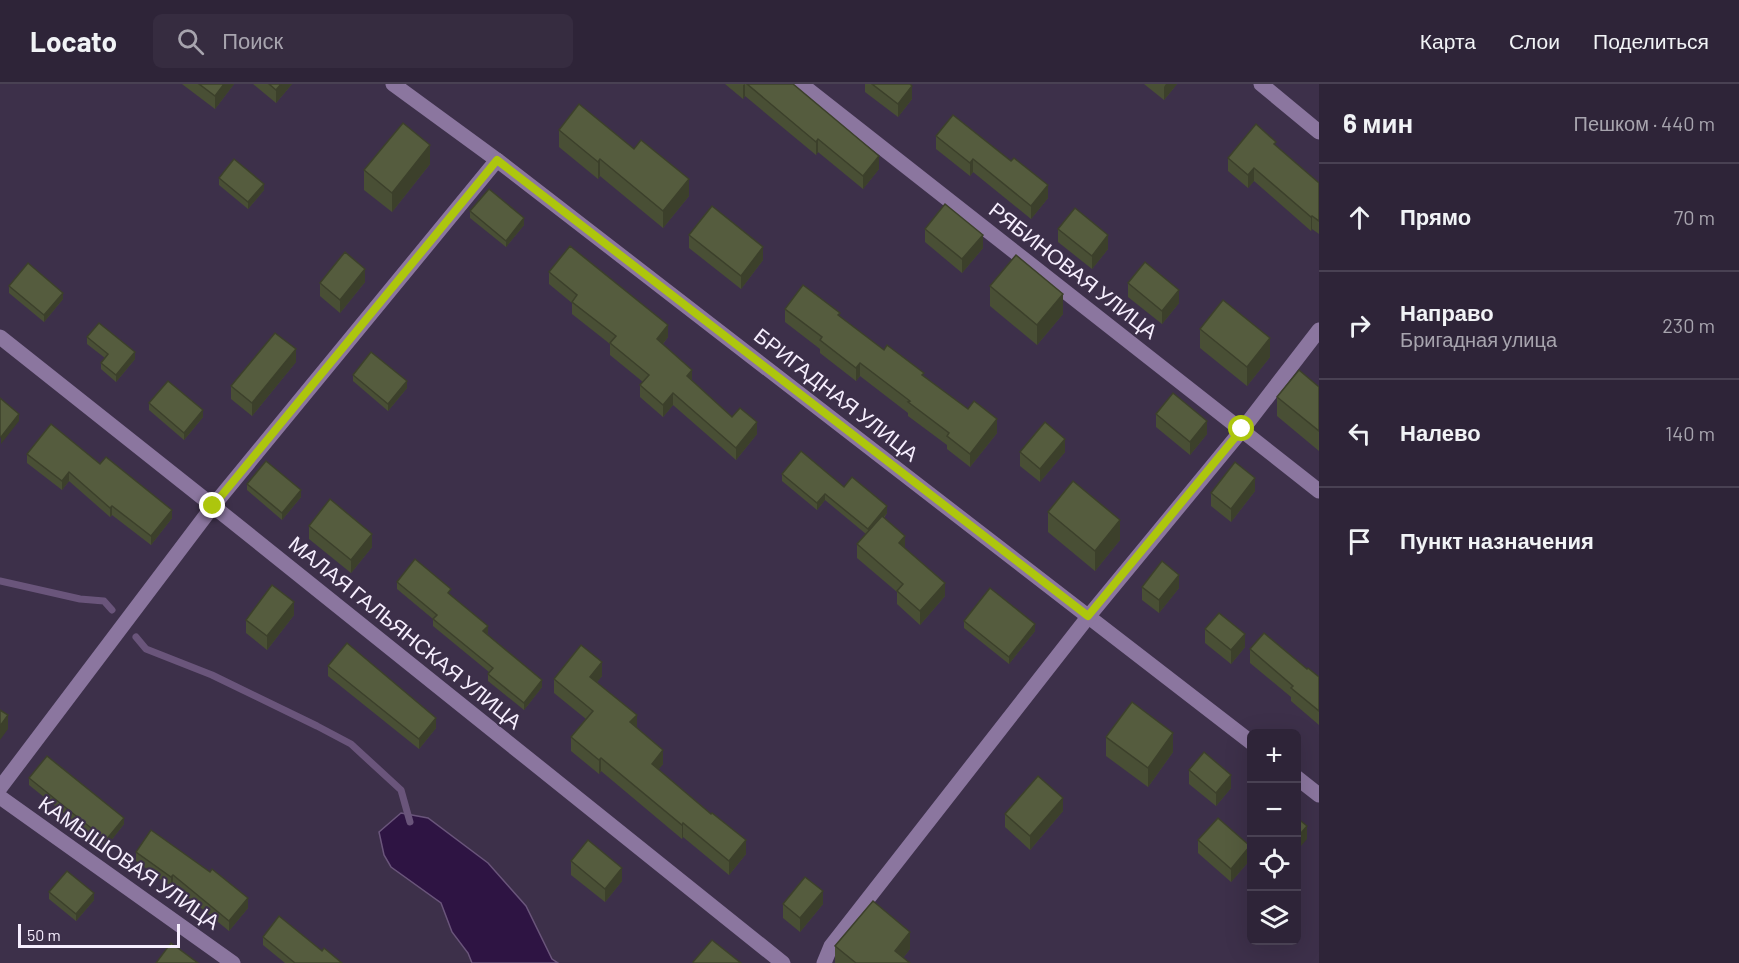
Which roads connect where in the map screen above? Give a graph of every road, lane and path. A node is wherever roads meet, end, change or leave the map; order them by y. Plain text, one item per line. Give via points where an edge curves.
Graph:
1 (393, 84) edge
2 (801, 84) edge
3 (1261, 84) edge
4 (1319, 132) edge
5 (497, 160) junction
6 (1319, 330) edge
7 (0, 337) edge
8 (1242, 429) junction
9 (1319, 491) edge
10 (213, 506) junction
11 (1088, 616) junction
12 (1247, 740) edge
13 (1301, 781) edge
14 (0, 788) edge
15 (1319, 795) edge
16 (0, 797) edge
17 (233, 963) edge
18 (783, 963) edge
19 (824, 963) edge

1 - 5 street, БРИГАДНАЯ УЛИЦА
2 - 8 street, РЯБИНОВАЯ УЛИЦА
3 - 4 street
5 - 10 street
5 - 11 street, БРИГАДНАЯ УЛИЦА
6 - 8 street
7 - 10 street, МАЛАЯ ГАЛЬЯНСКАЯ УЛИЦА
8 - 9 street, РЯБИНОВАЯ УЛИЦА
8 - 11 street
10 - 14 street
10 - 18 street, МАЛАЯ ГАЛЬЯНСКАЯ УЛИЦА
11 - 12 street, БРИГАДНАЯ УЛИЦА
11 - 19 street via 831,946
13 - 15 street
16 - 17 street, КАМЫШОВАЯ УЛИЦА

